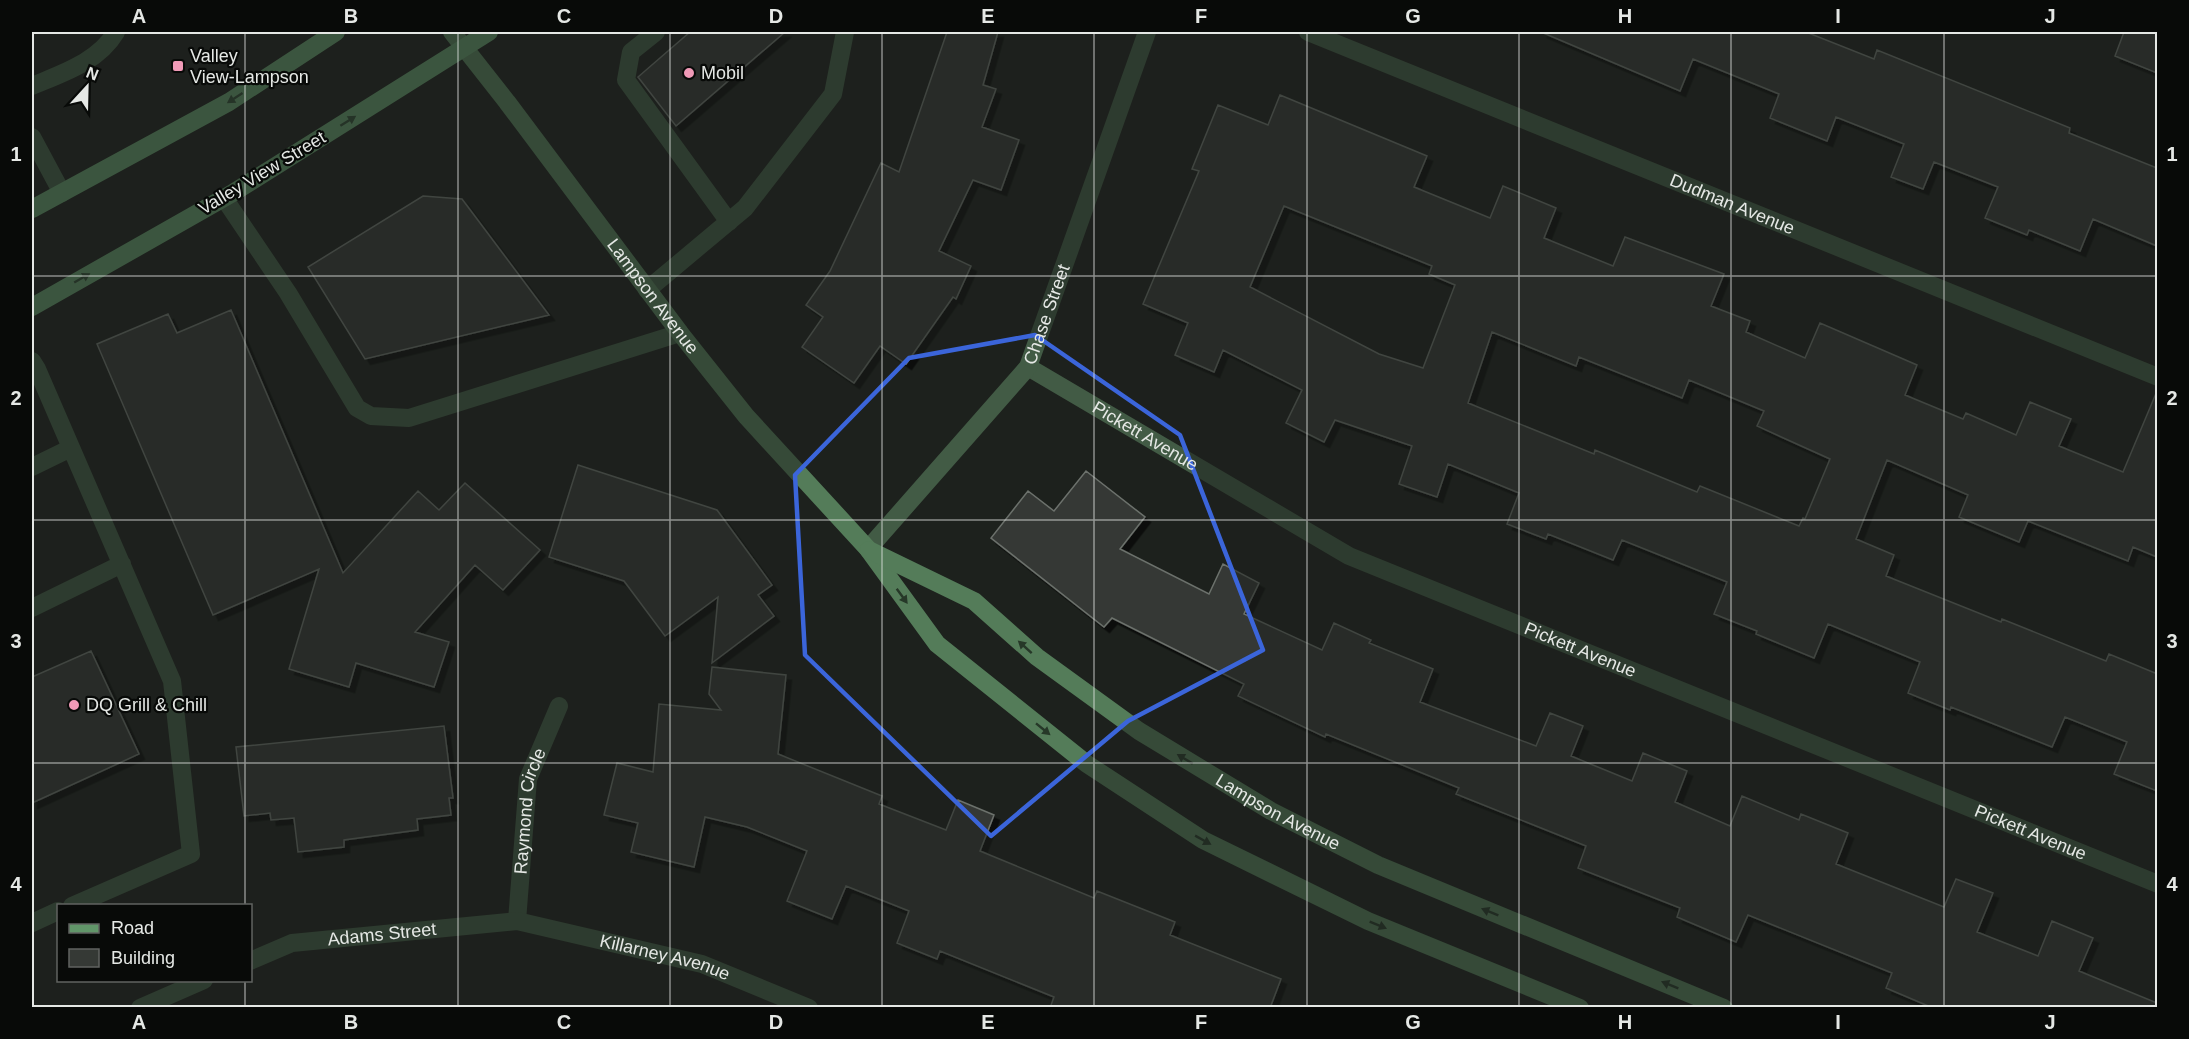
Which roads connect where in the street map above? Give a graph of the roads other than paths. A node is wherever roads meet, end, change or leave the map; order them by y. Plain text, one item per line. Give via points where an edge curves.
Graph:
1 (116, 32) edge
2 (336, 32) edge
3 (452, 32) edge
4 (489, 32) edge
5 (656, 32) edge
6 (845, 32) edge
7 (1147, 32) edge
8 (1308, 32) edge
9 (465, 48) junction
10 (32, 87) edge
11 (32, 138) edge
12 (62, 193) junction
13 (224, 198) junction
14 (32, 208) edge
15 (729, 222) junction
16 (647, 290) junction
17 (32, 307) edge
18 (680, 333) junction
19 (32, 361) edge
20 (1028, 367) junction
21 (2157, 377) edge
22 (71, 448) junction
23 (32, 467) edge
24 (868, 549) junction
25 (122, 564) junction
26 (32, 608) edge
27 (559, 706) dead end
28 (2157, 884) edge
29 (77, 904) edge
30 (57, 911) edge
31 (517, 921) junction
32 (32, 923) edge
33 (252, 960) edge
34 (202, 982) edge
35 (140, 1008) edge
36 (809, 1008) edge
37 (1580, 1008) edge
38 (1724, 1008) edge

1 - 10 street via 86,63
2 -> 12 main road via 229,102
3 - 9 main road, Lampson Avenue
4 - 9 main road, Valley View Street
5 - 15 street via 631,52 626,80
6 - 15 street via 833,94 745,208
7 - 20 street, Chase Street
8 - 21 street, Dudman Avenue
13 -> 9 main road, Valley View Street
9 - 16 main road, Lampson Avenue
11 - 12 street
12 - 14 main road
17 -> 13 main road, Valley View Street
13 - 18 street via 288,293 357,408 371,416 409,418
15 - 16 street
16 - 18 main road, Lampson Avenue
18 - 24 main road, Lampson Avenue via 746,416
19 - 22 street
20 - 24 street, Chase Street
20 - 28 street, Pickett Avenue via 1349,556
22 - 23 street
22 - 25 street
24 -> 37 main road, Lampson Avenue via 937,644 1087,764 1203,840 1368,921
38 -> 24 main road, Lampson Avenue via 1378,865 1271,811 1139,731 1036,657 974,601
25 - 26 street
25 - 29 street via 172,681 191,854
27 - 31 street, Raymond Circle via 528,779
30 - 32 street
31 - 33 street, Adams Street via 292,943
31 - 36 street, Killarney Avenue via 702,964
34 - 35 street

